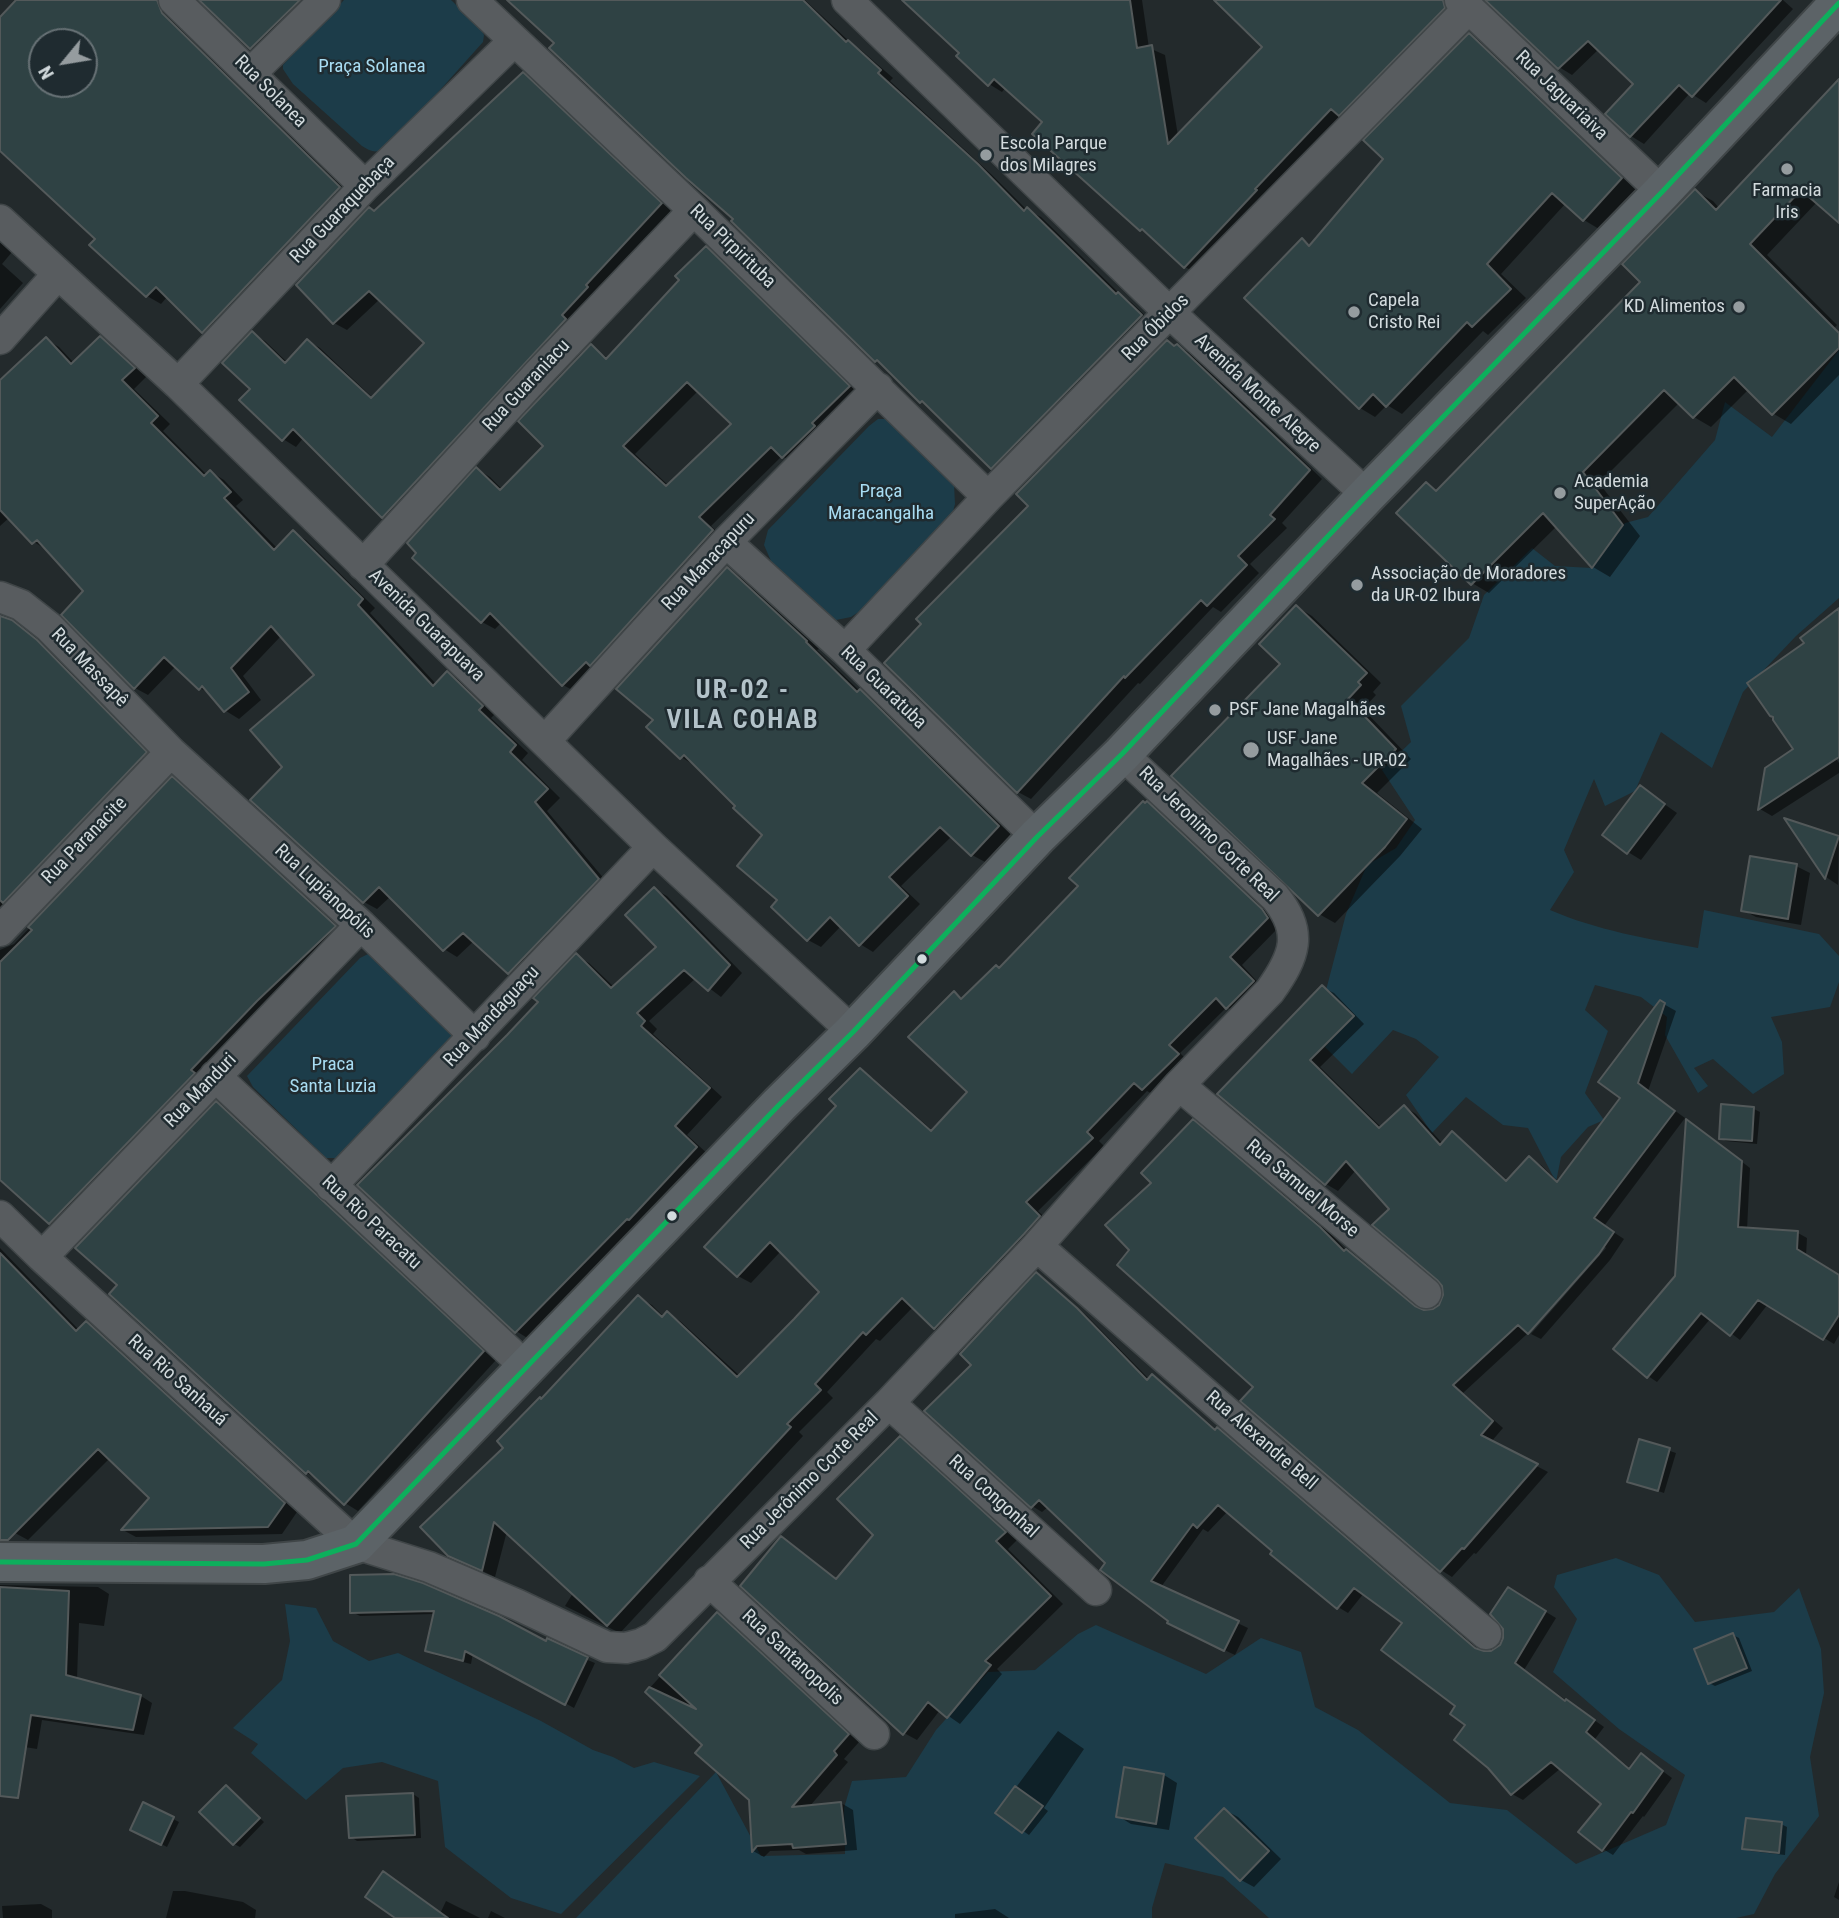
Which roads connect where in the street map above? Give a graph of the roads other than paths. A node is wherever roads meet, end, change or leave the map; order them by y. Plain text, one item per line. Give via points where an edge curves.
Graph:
1 (174, 0) edge
2 (325, 0) edge
3 (472, 0) edge
4 (846, 0) edge
5 (1839, 2) edge
6 (1465, 4) edge
7 (514, 41) junction
8 (251, 73) junction
9 (365, 186) junction
10 (1662, 192) junction
11 (694, 210) junction
12 (0, 220) edge
13 (58, 274) junction
14 (1170, 313) junction
15 (0, 339) edge
16 (178, 384) junction
17 (878, 388) junction
18 (1367, 495) junction
19 (988, 497) junction
20 (726, 542) junction
21 (363, 565) junction
22 (0, 597) edge
23 (845, 650) junction
24 (545, 741) junction
25 (171, 752) junction
26 (1122, 754) junction
27 (1037, 836) junction
28 (653, 847) junction
29 (361, 925) junction
30 (0, 931) edge
31 (853, 1032) junction
32 (475, 1036) junction
33 (215, 1076) junction
34 (1179, 1085) junction
35 (331, 1186) junction
36 (0, 1216) edge
37 (1037, 1246) junction
38 (42, 1257) junction
39 (1426, 1293) dead end
40 (527, 1368) junction
41 (889, 1404) junction
42 (356, 1544) junction
43 (0, 1562) edge
44 (709, 1581) junction
45 (1096, 1590) dead end
46 (1486, 1634) dead end
47 (874, 1734) dead end

1 - 8 street, Rua Solanea
2 - 8 street
3 - 7 street, Rua Pirpirituba
4 - 14 street, Avenida Monte Alegre
5 - 10 main road
6 - 10 street, Rua Jaguariaiva
6 - 14 street, Rua Óbidos
7 - 9 street, Rua Guaraquebaça
7 - 11 street, Rua Pirpirituba
8 - 9 street, Rua Solanea
9 - 16 street, Rua Guaraquebaça
10 - 18 main road
11 - 17 street, Rua Pirpirituba
11 - 21 street, Rua Guaraniacu
12 - 13 street, Avenida Guarapuava
13 - 15 street
13 - 16 street, Avenida Guarapuava
14 - 18 street, Avenida Monte Alegre
14 - 19 street, Rua Óbidos
16 - 21 street, Avenida Guarapuava
17 - 19 street, Rua Pirpirituba
17 - 20 street, Rua Manacapuru
18 - 26 main road
19 - 23 street, Rua Óbidos
20 - 23 street, Rua Guaratuba
20 - 24 street, Rua Manacapuru
21 - 24 street, Avenida Guarapuava
22 - 25 street, Rua Massapê via 33,612
23 - 27 street, Rua Guaratuba
24 - 28 street, Avenida Guarapuava
25 - 29 street, Rua Lupianopôlis
25 - 30 street, Rua Paranacite
26 - 27 main road
26 - 34 street, Rua Jeronimo Corte Real via 1275,897 1295,936 1289,960 1270,990
27 - 31 main road
28 - 31 street, Avenida Guarapuava
28 - 32 street, Rua Mandaguaçu
29 - 32 street, Rua Lupianopôlis
29 - 33 street, Rua Manduri
31 - 40 main road
32 - 35 street, Rua Mandaguaçu
33 - 35 street, Rua Rio Paracatu
33 - 38 street, Rua Manduri
34 - 37 street, Rua Jerônimo Corte Real
34 - 39 street, Rua Samuel Morse
35 - 40 street, Rua Rio Paracatu
36 - 38 street, Rua Rio Sanhauá
37 - 41 street, Rua Jerônimo Corte Real
37 - 46 street, Rua Alexandre Bell
38 - 42 street, Rua Rio Sanhauá
40 - 42 main road
41 - 44 street, Rua Jerônimo Corte Real
41 - 45 street, Rua Congonhal
42 - 43 main road via 307,1560 264,1564
42 - 44 street, Rua Jerônimo Corte Real via 429,1567 607,1647 626,1648 655,1637
44 - 47 street, Rua Santanopolis

